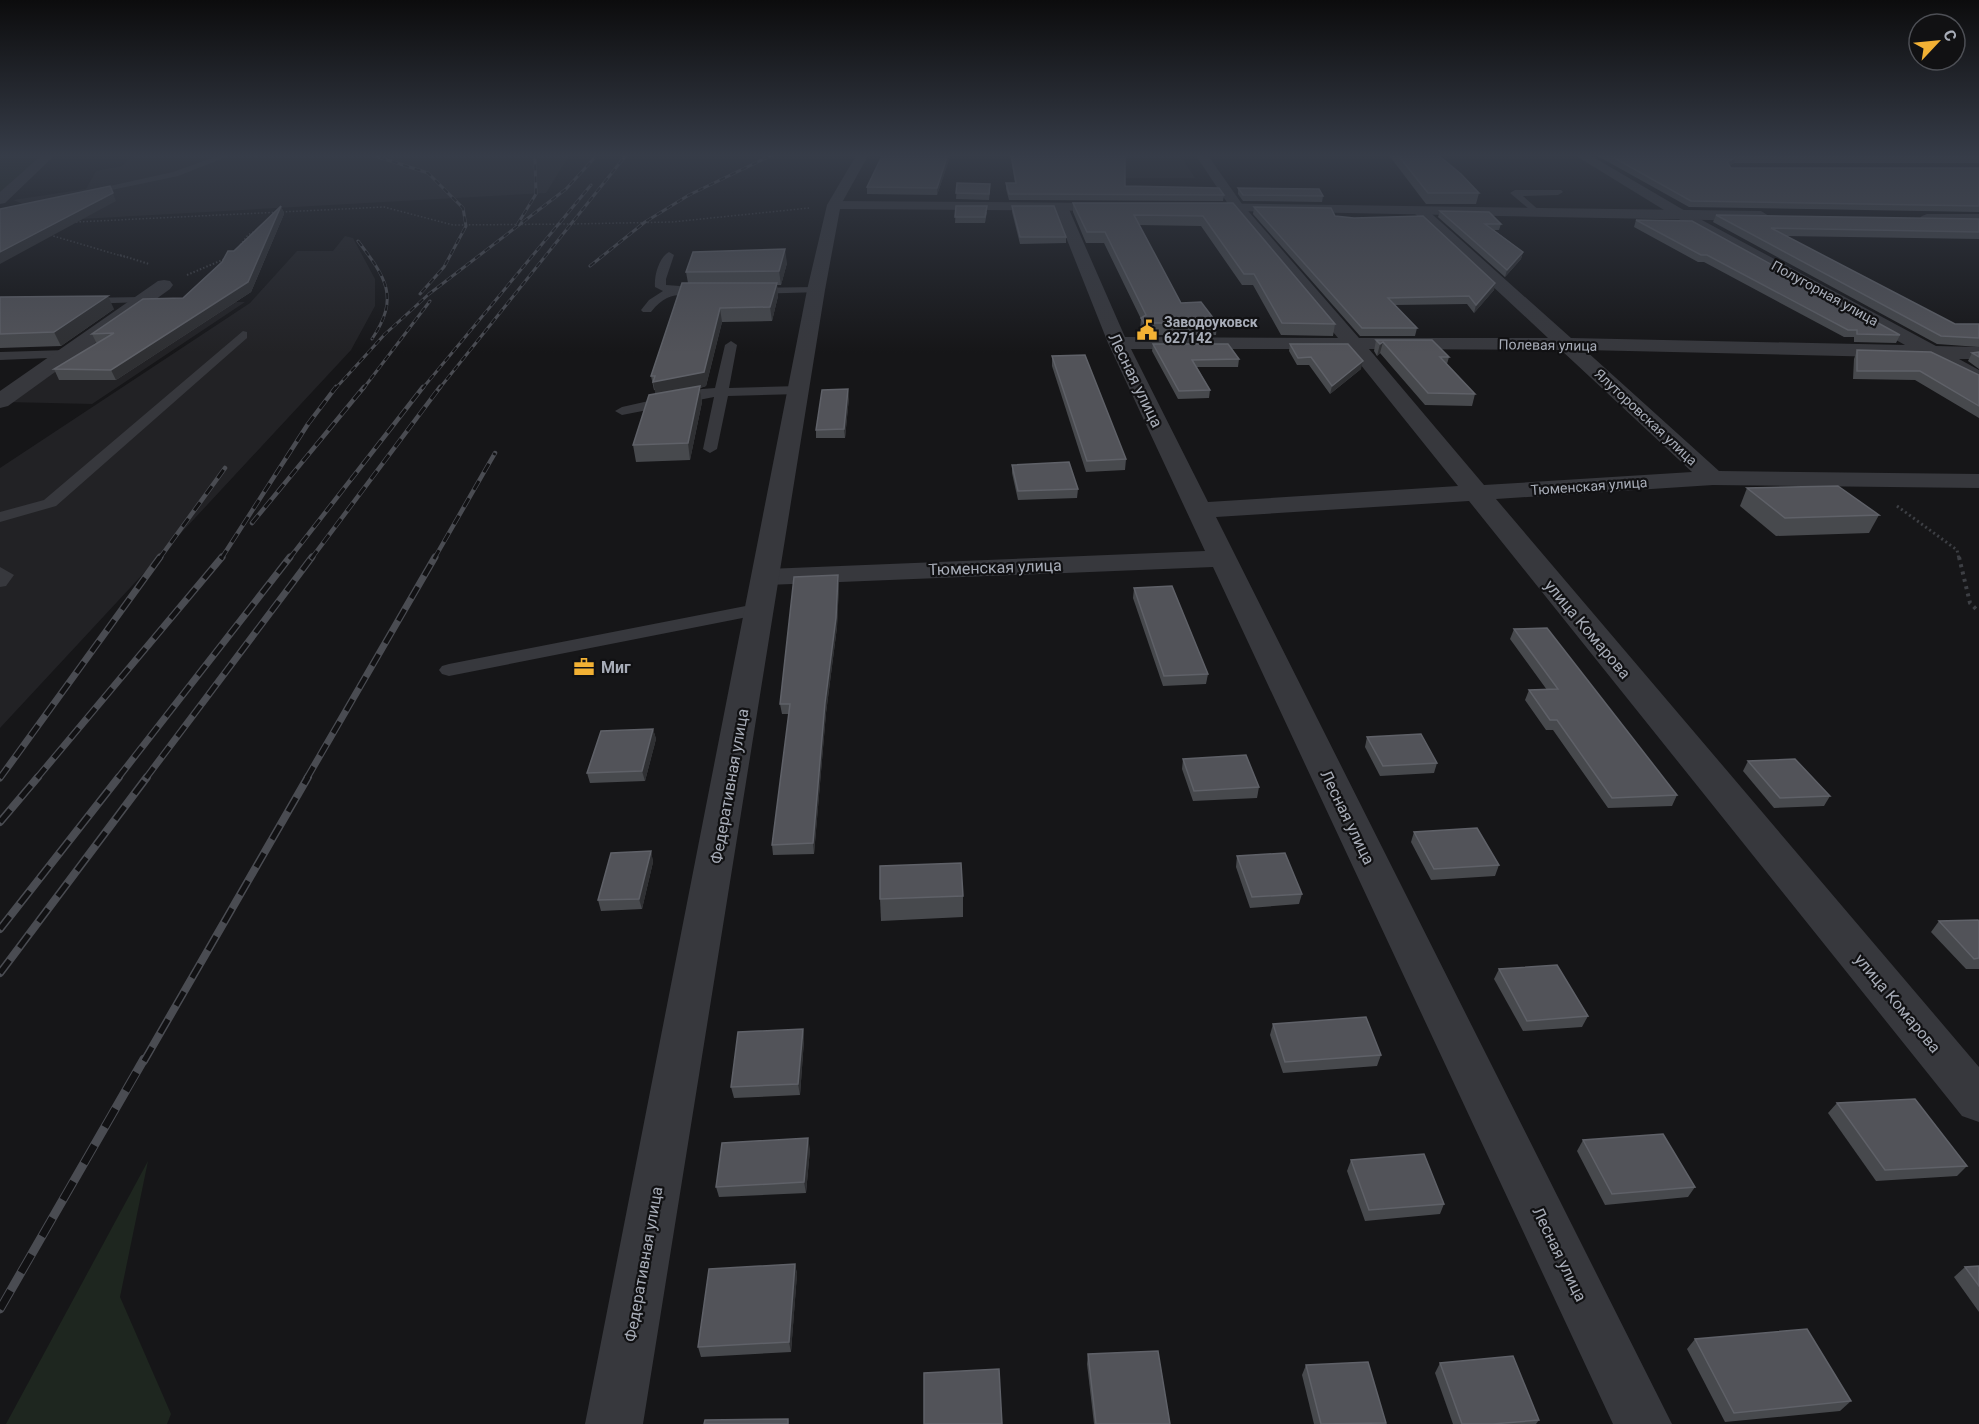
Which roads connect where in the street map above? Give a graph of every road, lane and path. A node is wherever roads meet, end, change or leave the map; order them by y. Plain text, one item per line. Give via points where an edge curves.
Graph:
1 (108, 220) edge
2 (436, 220) edge
3 (683, 220) edge
4 (831, 220) edge
5 (1067, 220) edge
6 (1248, 220) edge
7 (1431, 220) edge
8 (1692, 220) edge
9 (76, 222) edge
10 (264, 226) edge
11 (45, 233) edge
12 (238, 249) edge
13 (669, 255) dead end
14 (233, 256) edge
15 (164, 285) junction
16 (816, 290) junction
17 (676, 291) junction
18 (141, 300) junction
19 (64, 301) edge
20 (647, 310) dead end
21 (243, 335) dead end
22 (1118, 343) junction
23 (1353, 343) junction
24 (1567, 344) junction
25 (731, 345) dead end
26 (1933, 352) junction
27 (1979, 353) edge
28 (68, 354) junction
29 (0, 356) edge
30 (1979, 378) edge
31 (799, 390) junction
32 (722, 392) junction
33 (0, 401) edge
34 (622, 411) dead end
35 (710, 449) dead end
36 (1713, 478) junction
37 (1861, 479) junction
38 (1979, 480) edge
39 (1474, 493) junction
40 (1200, 510) junction
41 (0, 517) edge
42 (1223, 558) junction
43 (0, 572) edge
44 (0, 582) edge
45 (764, 593) junction
46 (1979, 612) edge
47 (449, 670) dead end
48 (1979, 1101) edge
49 (614, 1424) edge
50 (1642, 1424) edge

1 - 9 path
2 - 3 path via 466,226
4 - 16 street, Федеративная улица
5 - 22 street, Лесная улица
6 - 23 street, улица Комарова
7 - 24 street, Ялуторовская улица
8 - 26 street, Полугорная улица
10 - 12 path via 248,235
11 - 15 path via 169,269
13 - 17 lane via 661,287
14 - 15 path
15 - 18 street
16 - 17 lane
16 - 31 street, Федеративная улица
17 - 20 lane via 655,298
18 - 19 lane
18 - 28 street
21 - 41 lane via 50,503
22 - 23 street, Полевая улица
22 - 40 street, Лесная улица
23 - 24 street, Полевая улица
23 - 39 street, улица Комарова
24 - 26 street, Полевая улица
24 - 36 street, Ялуторовская улица
25 - 32 lane
26 - 27 street, Полевая улица
26 - 30 street, Полугорная улица
28 - 29 lane
28 - 33 street
31 - 32 lane
31 - 45 street, Федеративная улица
32 - 34 lane via 694,394
32 - 35 lane
36 - 37 street, Тюменская улица
36 - 39 street, Тюменская улица
37 - 38 street, Тюменская улица
37 - 46 path via 1957,550 1970,603
39 - 40 street, Тюменская улица
39 - 48 street, улица Комарова
40 - 42 street, Лесная улица
42 - 45 street, Тюменская улица
42 - 50 street, Лесная улица
43 - 44 lane via 5,575
45 - 47 lane
45 - 49 street, Федеративная улица

